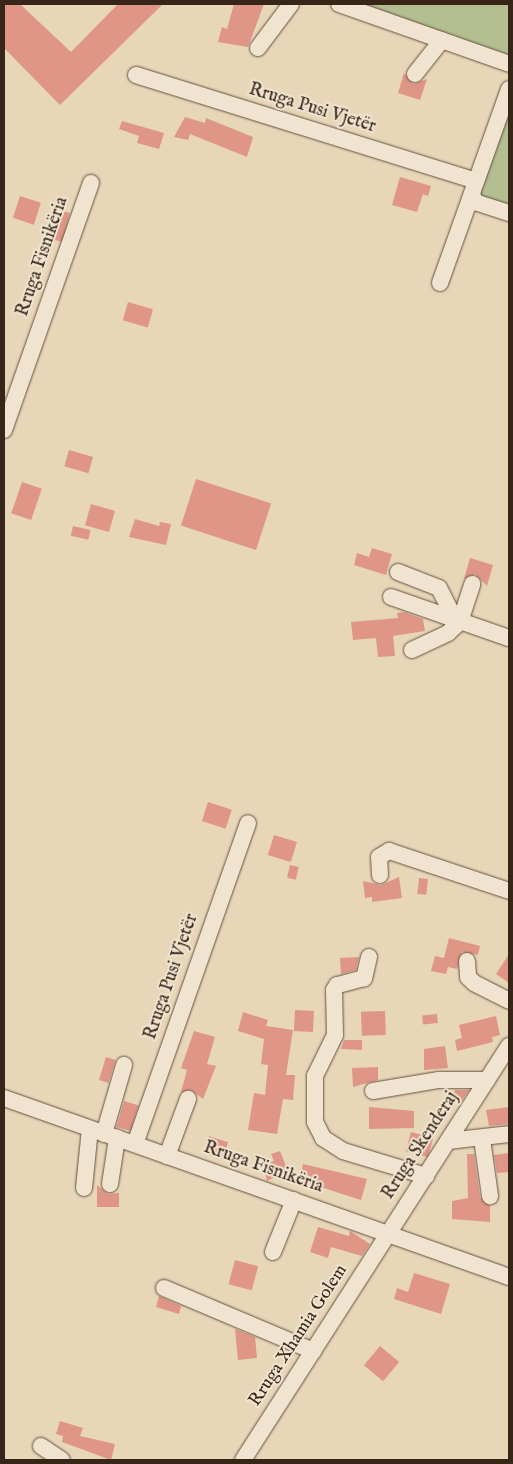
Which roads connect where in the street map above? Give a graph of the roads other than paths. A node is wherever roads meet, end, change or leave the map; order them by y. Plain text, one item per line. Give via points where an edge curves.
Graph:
1 (291, 4) edge
2 (339, 4) edge
3 (442, 40) junction
4 (258, 48) dead end
5 (509, 64) edge
6 (415, 74) dead end
7 (136, 75) dead end
8 (509, 89) edge
9 (91, 183) dead end
10 (474, 188) junction
11 (509, 213) edge
12 (440, 282) dead end
13 (4, 430) edge
14 (398, 572) dead end
15 (472, 584) dead end
16 (392, 597) dead end
17 (458, 621) junction
18 (509, 638) edge
19 (412, 650) dead end
20 (248, 823) dead end
21 (380, 875) dead end
22 (509, 891) edge
23 (369, 957) dead end
24 (467, 961) dead end
25 (509, 1001) edge
26 (509, 1046) edge
27 (124, 1065) dead end
28 (487, 1080) junction
29 (373, 1091) dead end
30 (4, 1098) edge
31 (188, 1099) dead end
32 (104, 1133) junction
33 (509, 1134) edge
34 (482, 1139) junction
35 (448, 1141) junction
36 (135, 1144) junction
37 (167, 1156) junction
38 (426, 1176) junction
39 (110, 1184) dead end
40 (84, 1188) dead end
41 (490, 1196) dead end
42 (294, 1200) junction
43 (388, 1234) junction
44 (273, 1252) dead end
45 (509, 1277) edge
46 (164, 1288) dead end
47 (313, 1351) junction
48 (41, 1446) dead end
49 (62, 1460) edge
50 (243, 1460) edge

1 - 4 street
2 - 3 street
3 - 5 street
3 - 6 street
7 - 10 street, Rruga Pusi Vjetër
8 - 10 street
9 - 13 street, Rruga Fisnikëria
10 - 11 street, Rruga Pusi Vjetër via 475,202
10 - 12 street
14 - 17 street via 439,588
15 - 17 street
16 - 17 street
17 - 18 street
17 - 19 street
20 - 36 street, Rruga Pusi Vjetër
21 - 22 street via 379,858 384,852
23 - 38 street via 364,978 337,985 334,990 334,1035 315,1076 315,1122 323,1138 342,1151
24 - 25 street via 468,977 474,983
26 - 28 street, Rruga Skenderaj
27 - 32 street
28 - 29 street, Rruga Skenderaj via 439,1080
28 - 35 street, Rruga Skenderaj
30 - 32 street, Rruga Fisnikëria
31 - 37 street
32 - 36 street, Rruga Fisnikëria
32 - 39 street
32 - 40 street
33 - 34 street
34 - 35 street
34 - 41 street
35 - 38 street, Rruga Skenderaj
36 - 37 street, Rruga Fisnikëria
37 - 42 street, Rruga Fisnikëria
38 - 43 street, Rruga Skenderaj
42 - 43 street, Rruga Fisnikëria
42 - 44 street
43 - 45 street, Rruga Fisnikëria
43 - 47 street, Rruga Xhamia Golem
46 - 47 street
47 - 50 street, Rruga Xhamia Golem
48 - 49 street

